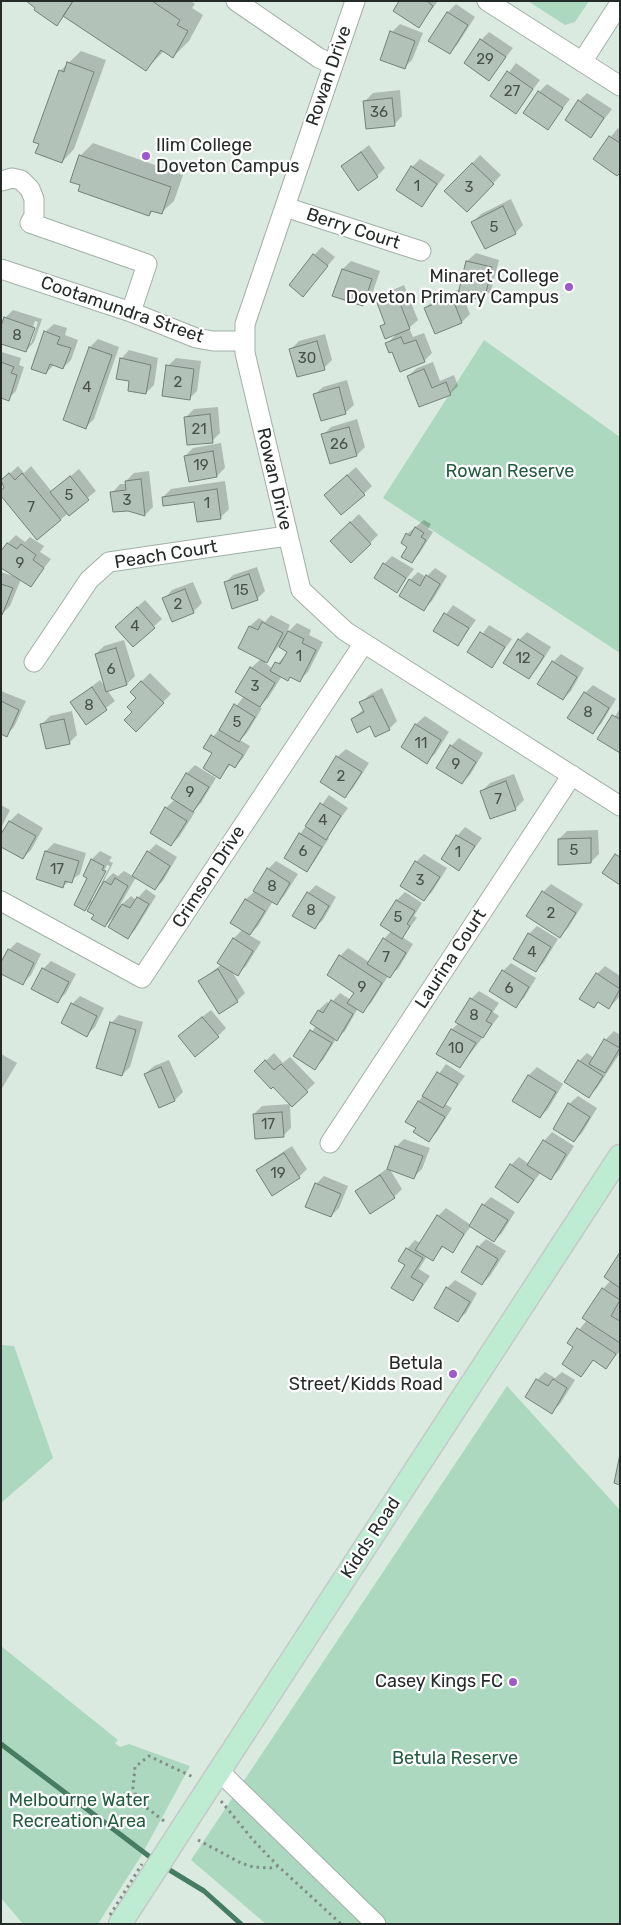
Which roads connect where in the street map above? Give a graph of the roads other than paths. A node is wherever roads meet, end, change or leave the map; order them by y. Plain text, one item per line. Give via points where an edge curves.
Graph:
1 (236, 1) edge
2 (355, 1) edge
3 (487, 1) edge
4 (620, 3) edge
5 (582, 62) junction
6 (332, 64) junction
7 (620, 86) edge
8 (1, 180) edge
9 (284, 207) junction
10 (421, 251) dead end
11 (1, 269) edge
12 (131, 312) junction
13 (245, 341) junction
14 (287, 536) junction
15 (364, 643) junction
16 (34, 662) dead end
17 (572, 775) junction
18 (620, 806) edge
19 (1, 901) edge
20 (330, 1143) dead end
21 (620, 1156) edge
22 (213, 1780) junction
23 (121, 1922) edge
24 (376, 1924) edge

1 - 6 street
2 - 6 street, Rowan Drive
3 - 5 street
4 - 5 street
5 - 7 street
6 - 9 street, Rowan Drive
8 - 12 street via 21,180 30,188 34,199 34,216 30,223 147,264
9 - 10 street, Berry Court
9 - 13 street, Rowan Drive via 251,305
11 - 12 street, Cootamundra Street
12 - 13 street, Cootamundra Street via 196,338
13 - 14 street, Rowan Drive via 245,353
14 - 15 street, Rowan Drive via 301,590 345,631
14 - 16 street, Peach Court via 109,562 89,580
15 - 17 street, Rowan Drive
15 - 19 street, Crimson Drive via 142,978
17 - 18 street, Rowan Drive
17 - 20 street, Laurina Court
21 - 22 main road, Kidds Road
22 - 23 main road, Kidds Road, bridge
22 - 24 street

